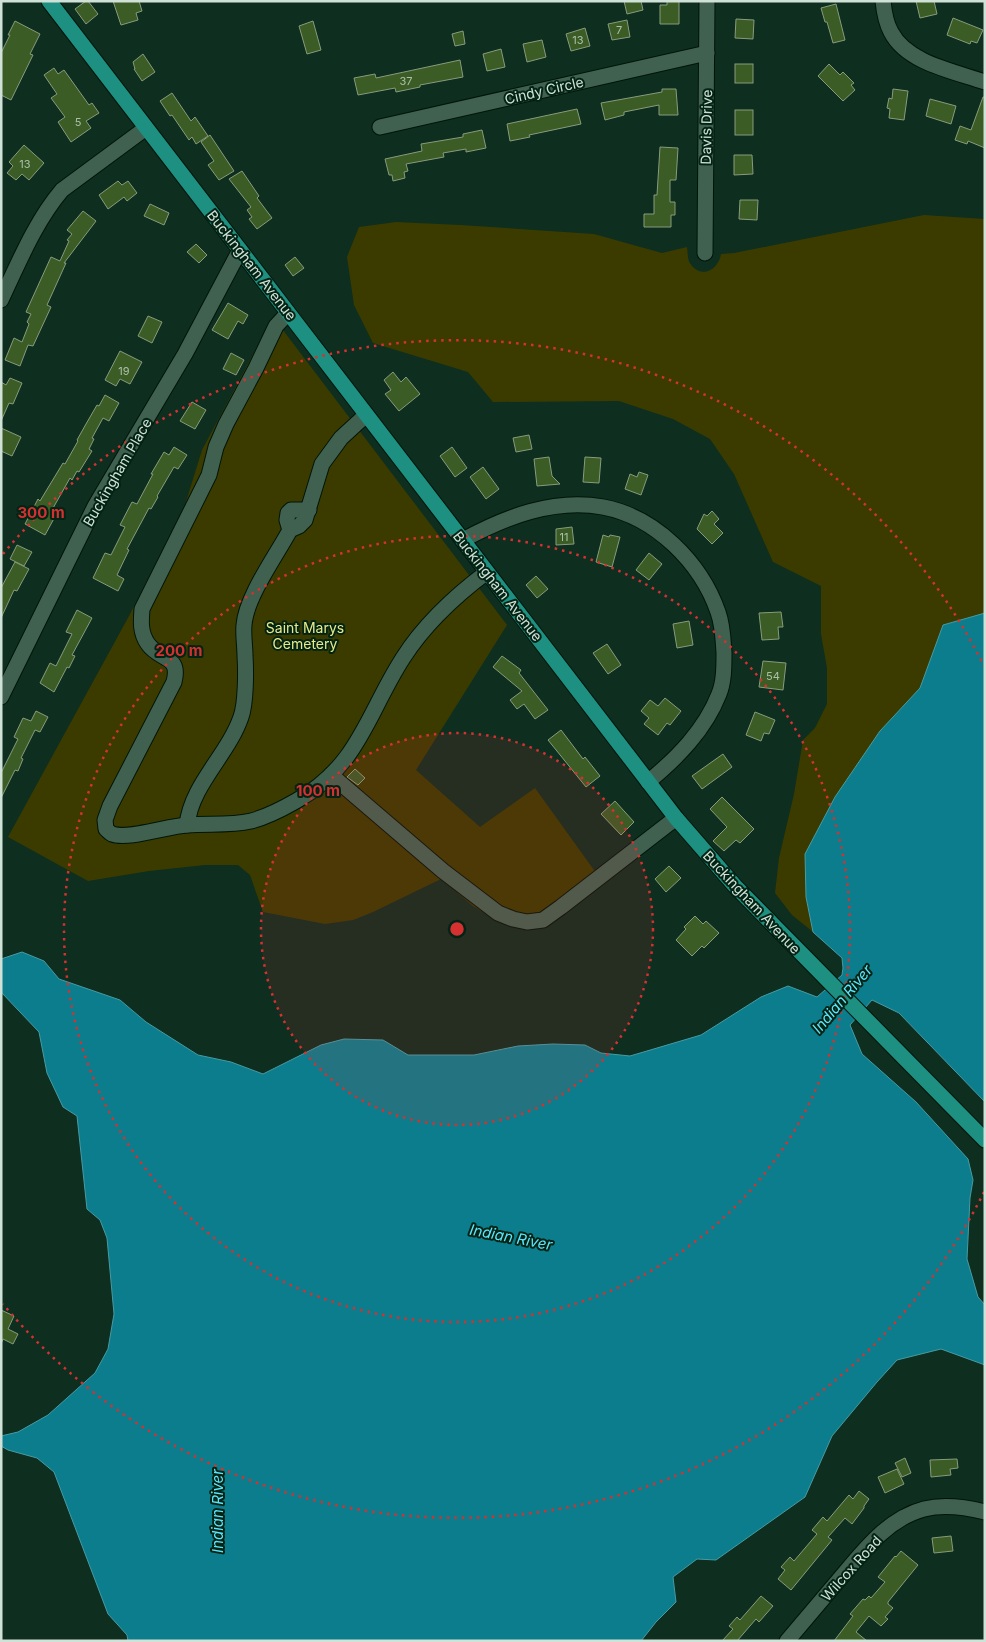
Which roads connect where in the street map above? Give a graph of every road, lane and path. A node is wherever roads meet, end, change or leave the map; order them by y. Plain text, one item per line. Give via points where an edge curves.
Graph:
1 (48, 1) edge
2 (707, 1) edge
3 (883, 1) edge
4 (707, 53) junction
5 (985, 82) edge
6 (380, 127) dead end
7 (146, 128) junction
8 (240, 250) junction
9 (705, 254) dead end
10 (1, 300) edge
11 (288, 313) junction
12 (366, 415) junction
13 (463, 540) junction
14 (487, 572) junction
15 (1, 697) edge
16 (332, 775) junction
17 (648, 782) junction
18 (676, 818) junction
19 (187, 825) junction
20 (985, 1140) edge
21 (985, 1512) edge
22 (787, 1641) edge

1 - 7 main road, Buckingham Avenue
2 - 4 street, Davis Drive
3 - 5 street via 890,31 917,59
4 - 6 street, Cindy Circle
4 - 9 street, Davis Drive
7 - 8 main road, Buckingham Avenue
7 - 10 street via 62,190 42,216
8 - 11 main road, Buckingham Avenue
8 - 15 street, Buckingham Place via 185,354 95,506
11 - 12 main road, Buckingham Avenue
11 - 19 street via 276,326 226,424 209,475 142,609 141,628 147,643 155,652 172,661 176,674 110,806 105,820 106,829 112,834 125,835
12 - 13 main road, Buckingham Avenue
12 - 19 street via 341,438 322,464 306,520 290,530 248,605 243,627 242,714 235,734 190,806
13 - 14 main road, Buckingham Avenue
13 - 17 street via 480,530 539,509 572,504 604,507 644,522 695,567 708,587 723,634 720,692 687,745
14 - 16 street via 446,606 420,634 398,666 353,749
14 - 17 main road, Buckingham Avenue
16 - 18 street via 480,901 498,913 527,922 543,920
16 - 19 street via 312,792 280,810 252,820 226,825
17 - 18 main road, Buckingham Avenue
18 - 20 main road, Buckingham Avenue via 735,886
21 - 22 street, Wilcox Road via 939,1506 910,1514 886,1529

